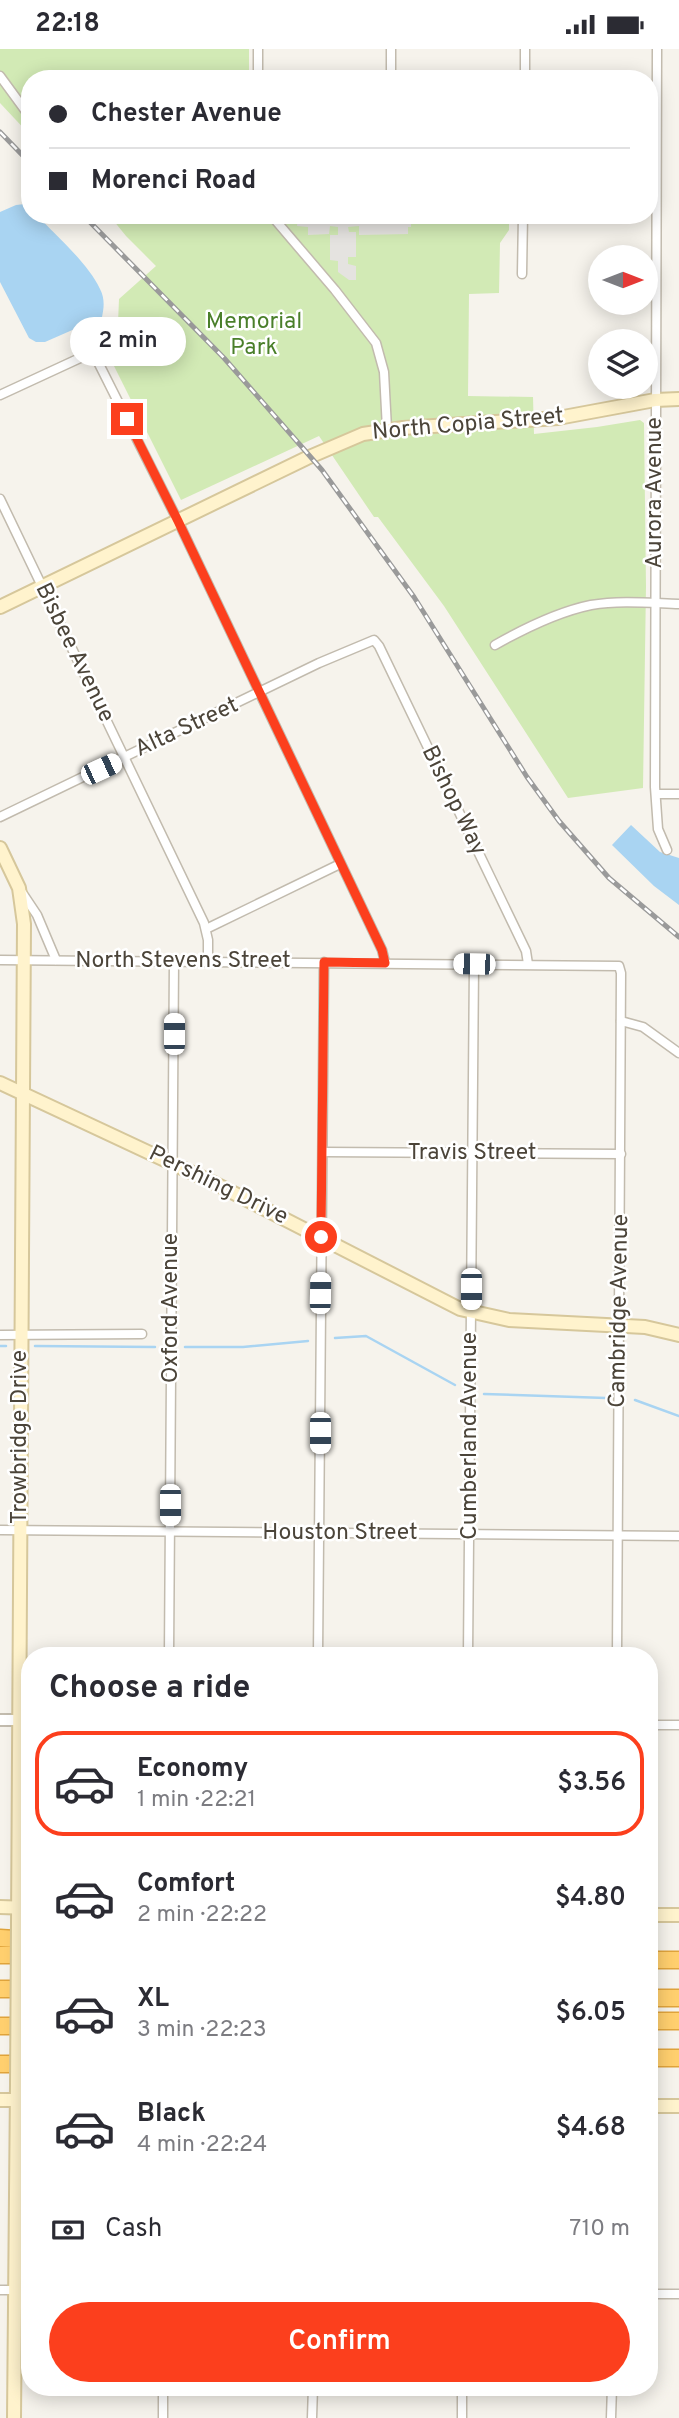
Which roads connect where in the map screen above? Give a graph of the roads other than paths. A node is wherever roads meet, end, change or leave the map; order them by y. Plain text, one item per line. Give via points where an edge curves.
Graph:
1 (258, 49) edge
2 (391, 49) edge
3 (525, 49) edge
4 (657, 49) edge
5 (258, 70) edge
6 (391, 70) edge
7 (525, 70) edge
8 (656, 70) edge
9 (0, 76) edge
10 (21, 105) edge
11 (279, 224) edge
12 (523, 224) edge
13 (654, 224) edge
14 (522, 274) dead end
15 (0, 395) edge
16 (679, 398) edge
17 (655, 400) junction
18 (387, 429) junction
19 (0, 499) edge
20 (178, 521) junction
21 (41, 587) junction
22 (654, 603) junction
23 (679, 604) edge
24 (0, 607) edge
25 (374, 640) joint
26 (495, 645) dead end
27 (258, 694) junction
28 (124, 758) junction
29 (657, 794) junction
30 (679, 795) edge
31 (0, 817) edge
32 (0, 848) edge
33 (667, 850) dead end
34 (340, 864) junction
35 (19, 888) junction
36 (206, 929) junction
37 (0, 960) edge
38 (24, 960) junction
39 (56, 960) junction
40 (174, 961) junction
41 (208, 961) junction
42 (324, 962) junction
43 (385, 963) junction
44 (474, 964) junction
45 (528, 964) junction
46 (619, 966) joint
47 (621, 1021) junction
48 (679, 1053) edge
49 (0, 1083) edge
50 (23, 1093) junction
51 (323, 1152) junction
52 (472, 1154) junction
53 (621, 1154) junction
54 (173, 1163) junction
55 (321, 1237) junction
56 (471, 1312) junction
57 (620, 1325) junction
58 (142, 1334) dead end
59 (0, 1335) edge
60 (21, 1335) junction
61 (679, 1335) edge
62 (0, 1530) edge
63 (20, 1530) junction
64 (170, 1531) junction
65 (319, 1532) junction
66 (469, 1534) junction
67 (618, 1535) junction
68 (679, 1536) edge
69 (22, 1647) edge
70 (169, 1647) edge
71 (318, 1647) edge
72 (468, 1647) edge
73 (617, 1647) edge
74 (0, 1720) edge
75 (21, 1720) edge
76 (658, 1725) edge
77 (679, 1725) edge
78 (0, 1907) edge
79 (21, 1908) edge
80 (658, 1915) edge
81 (679, 1915) edge
82 (21, 1916) edge
83 (0, 1938) edge
84 (21, 1939) edge
85 (0, 1955) edge
86 (21, 1955) edge
87 (658, 1960) edge
88 (679, 1960) edge
89 (0, 1989) edge
90 (21, 1989) edge
91 (658, 1998) edge
92 (679, 1998) edge
93 (0, 2018) edge
94 (21, 2018) edge
95 (658, 2021) edge
96 (679, 2021) edge
97 (0, 2026) edge
98 (21, 2026) edge
99 (0, 2055) edge
100 (21, 2055) edge
101 (658, 2058) edge
102 (679, 2058) edge
103 (0, 2064) edge
104 (21, 2064) edge
105 (21, 2095) edge
106 (0, 2099) edge
107 (21, 2100) edge
108 (658, 2106) edge
109 (679, 2106) edge
110 (21, 2142) edge
111 (0, 2290) edge
112 (14, 2290) junction
113 (21, 2290) edge
114 (658, 2294) edge
115 (679, 2294) edge
116 (163, 2396) edge
117 (313, 2396) edge
118 (462, 2396) edge
119 (612, 2396) edge
120 (13, 2418) edge
121 (163, 2418) edge
122 (312, 2418) edge
123 (462, 2418) edge
124 (611, 2418) edge

1 - 5 street
2 - 6 street
3 - 7 street
4 - 8 street, Aurora Avenue
9 - 10 street
11 - 18 street via 364,326 380,353
12 - 14 street
13 - 17 street, Aurora Avenue
15 - 20 street via 93,352
16 - 17 main road, North Copia Street
17 - 18 main road, North Copia Street via 550,419
17 - 22 street, Aurora Avenue
18 - 20 main road, North Copia Street via 344,441
19 - 21 street, Bisbee Avenue
20 - 21 main road, North Copia Street
20 - 27 street
21 - 24 main road, North Copia Street
21 - 28 street, Bisbee Avenue
22 - 23 street
22 - 26 street via 611,603 568,611
22 - 29 street, Aurora Avenue
25 - 27 street, Alta Street
25 - 45 street, Bishop Way via 526,951
27 - 28 street, Alta Street
27 - 34 street
28 - 31 street, Alta Street
28 - 36 street, Bisbee Avenue
29 - 30 street
29 - 33 street, Aurora Avenue via 658,829
32 - 35 main road, Trowbridge Drive
34 - 36 street
34 - 43 street
35 - 38 main road, Trowbridge Drive
35 - 39 street via 37,915
36 - 41 street, Bisbee Avenue
37 - 38 street, North Stevens Street
38 - 39 street, North Stevens Street
38 - 50 main road, Trowbridge Drive
39 - 40 street, North Stevens Street
40 - 41 street, North Stevens Street
40 - 54 street, Oxford Avenue
41 - 42 street, North Stevens Street
42 - 43 street, North Stevens Street
42 - 51 street
43 - 44 street, North Stevens Street
44 - 45 street, North Stevens Street
44 - 52 street, Cumberland Avenue
45 - 46 street, North Stevens Street
46 - 47 street, Cambridge Avenue
47 - 48 street via 643,1027
47 - 53 street, Cambridge Avenue
49 - 50 main road, Pershing Drive
50 - 54 main road, Pershing Drive
50 - 60 main road, Trowbridge Drive
51 - 52 street, Travis Street
51 - 55 street
52 - 53 street, Travis Street
52 - 56 street, Cumberland Avenue
53 - 57 street, Cambridge Avenue
54 - 55 main road, Pershing Drive
54 - 64 street, Oxford Avenue
55 - 56 main road, Pershing Drive
55 - 65 street
56 - 57 main road, Pershing Drive via 509,1320
56 - 66 street, Cumberland Avenue
57 - 61 main road, Pershing Drive
57 - 67 street, Cambridge Avenue
58 - 60 street
59 - 60 street
60 - 63 main road, Trowbridge Drive
62 - 63 street, Houston Street
63 - 64 street, Houston Street
63 - 69 main road, Trowbridge Drive
64 - 65 street, Houston Street
64 - 70 street, Oxford Avenue
65 - 66 street, Houston Street
65 - 71 street
66 - 67 street, Houston Street
66 - 72 street, Cumberland Avenue
67 - 68 street, Houston Street
67 - 73 street, Cambridge Avenue
74 - 75 street
76 - 77 street
78 - 79 main road
80 - 81 main road
82 - 105 main road, Trowbridge Drive, bridge via 17,2084
83 - 84 highway
85 - 86 highway
87 - 88 highway
89 - 90 highway
91 - 92 highway
93 - 94 highway
95 - 96 highway
97 - 98 highway
99 - 100 highway
101 - 102 highway
103 - 104 highway
106 - 107 main road
108 - 109 main road
110 - 112 main road, Trowbridge Drive
111 - 112 street
112 - 113 street
112 - 120 main road, Trowbridge Drive
114 - 115 street
116 - 121 street
117 - 122 street
118 - 123 street
119 - 124 street

